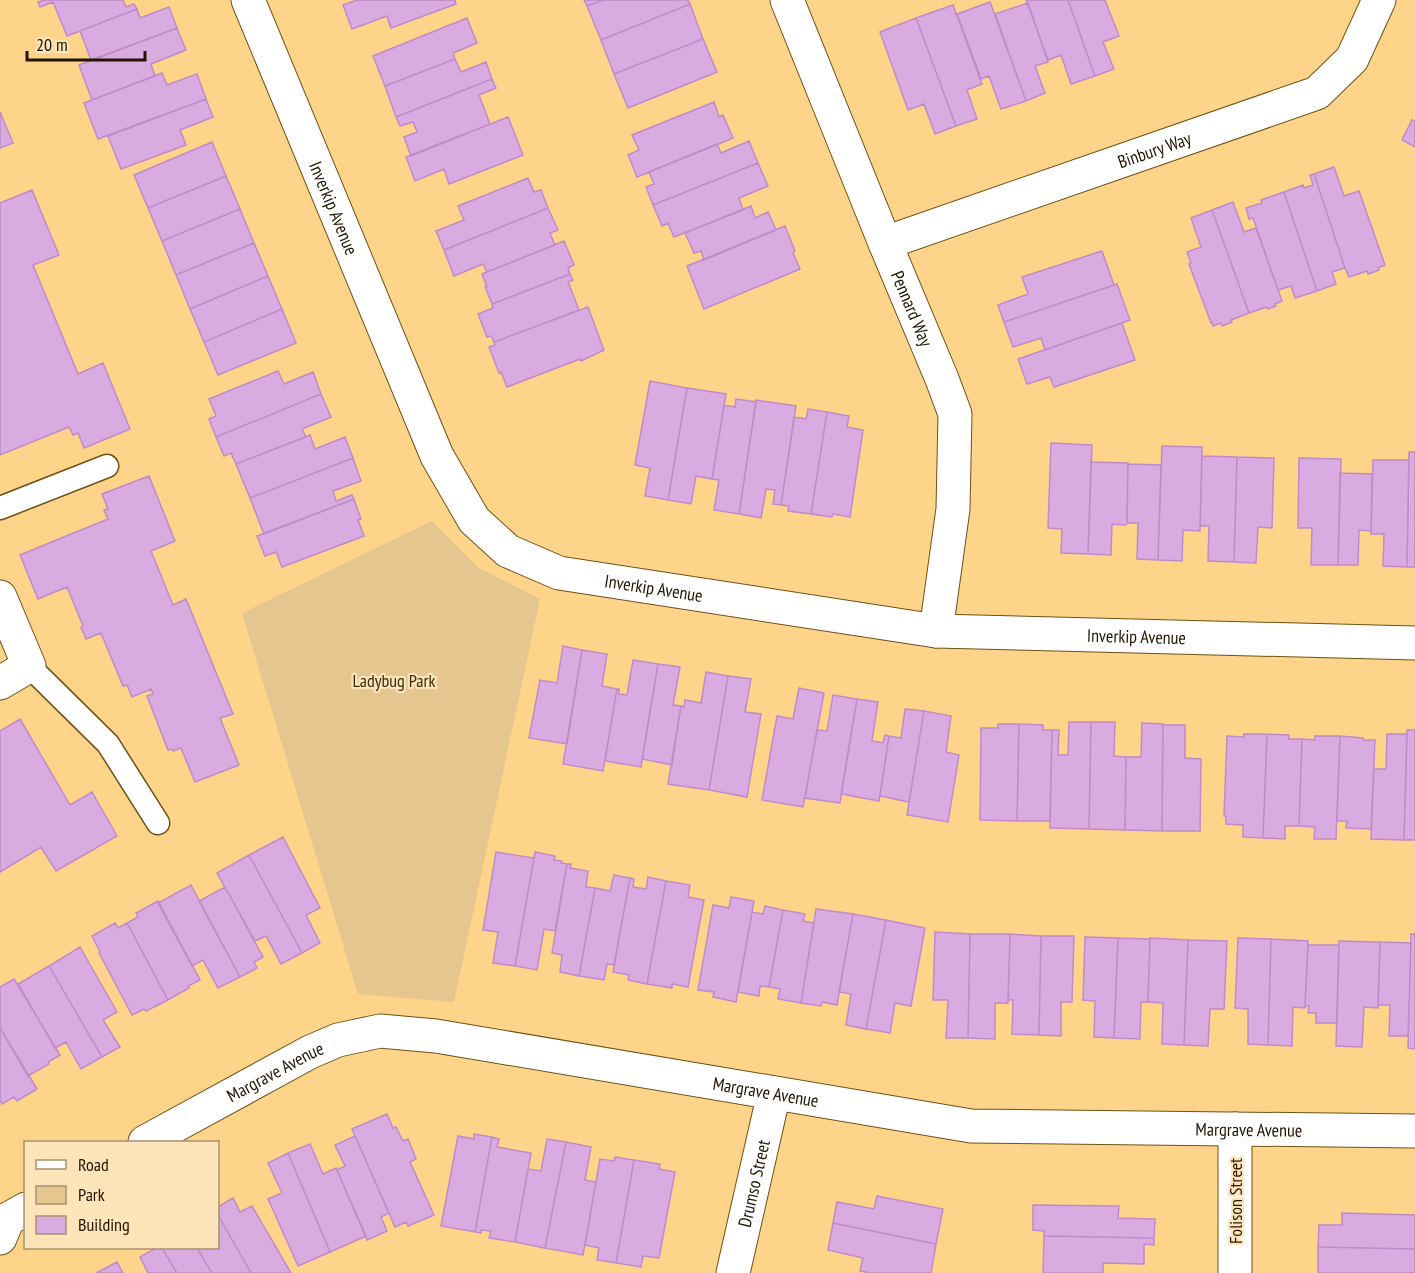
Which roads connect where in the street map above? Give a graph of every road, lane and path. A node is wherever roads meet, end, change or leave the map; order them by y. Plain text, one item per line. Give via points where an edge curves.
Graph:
1 (248, 0) edge
2 (787, 0) edge
3 (1378, 0) edge
4 (885, 243) junction
5 (107, 466) dead end
6 (0, 508) edge
7 (0, 597) edge
8 (936, 631) junction
9 (1415, 643) edge
10 (29, 666) junction
11 (0, 682) edge
12 (158, 823) dead end
13 (774, 1093) junction
14 (1235, 1129) junction
15 (1415, 1131) edge
16 (149, 1141) edge
17 (24, 1210) edge
18 (0, 1238) edge
19 (733, 1273) edge
20 (1235, 1273) edge

1 - 8 street, Inverkip Avenue via 437,456 474,520 508,551 559,573
2 - 4 street, Pennard Way
3 - 4 street, Binbury Way via 1352,59 1317,93
4 - 8 street, Pennard Way via 955,414 953,508
5 - 6 lane
7 - 10 street
8 - 9 street, Inverkip Avenue
10 - 11 street
10 - 12 lane via 108,744
13 - 14 street, Margrave Avenue via 971,1126
13 - 16 street, Margrave Avenue via 380,1030 338,1040 310,1052
13 - 19 street, Drumso Street
14 - 15 street, Margrave Avenue
14 - 20 street, Folison Street
17 - 18 street via 8,1219

